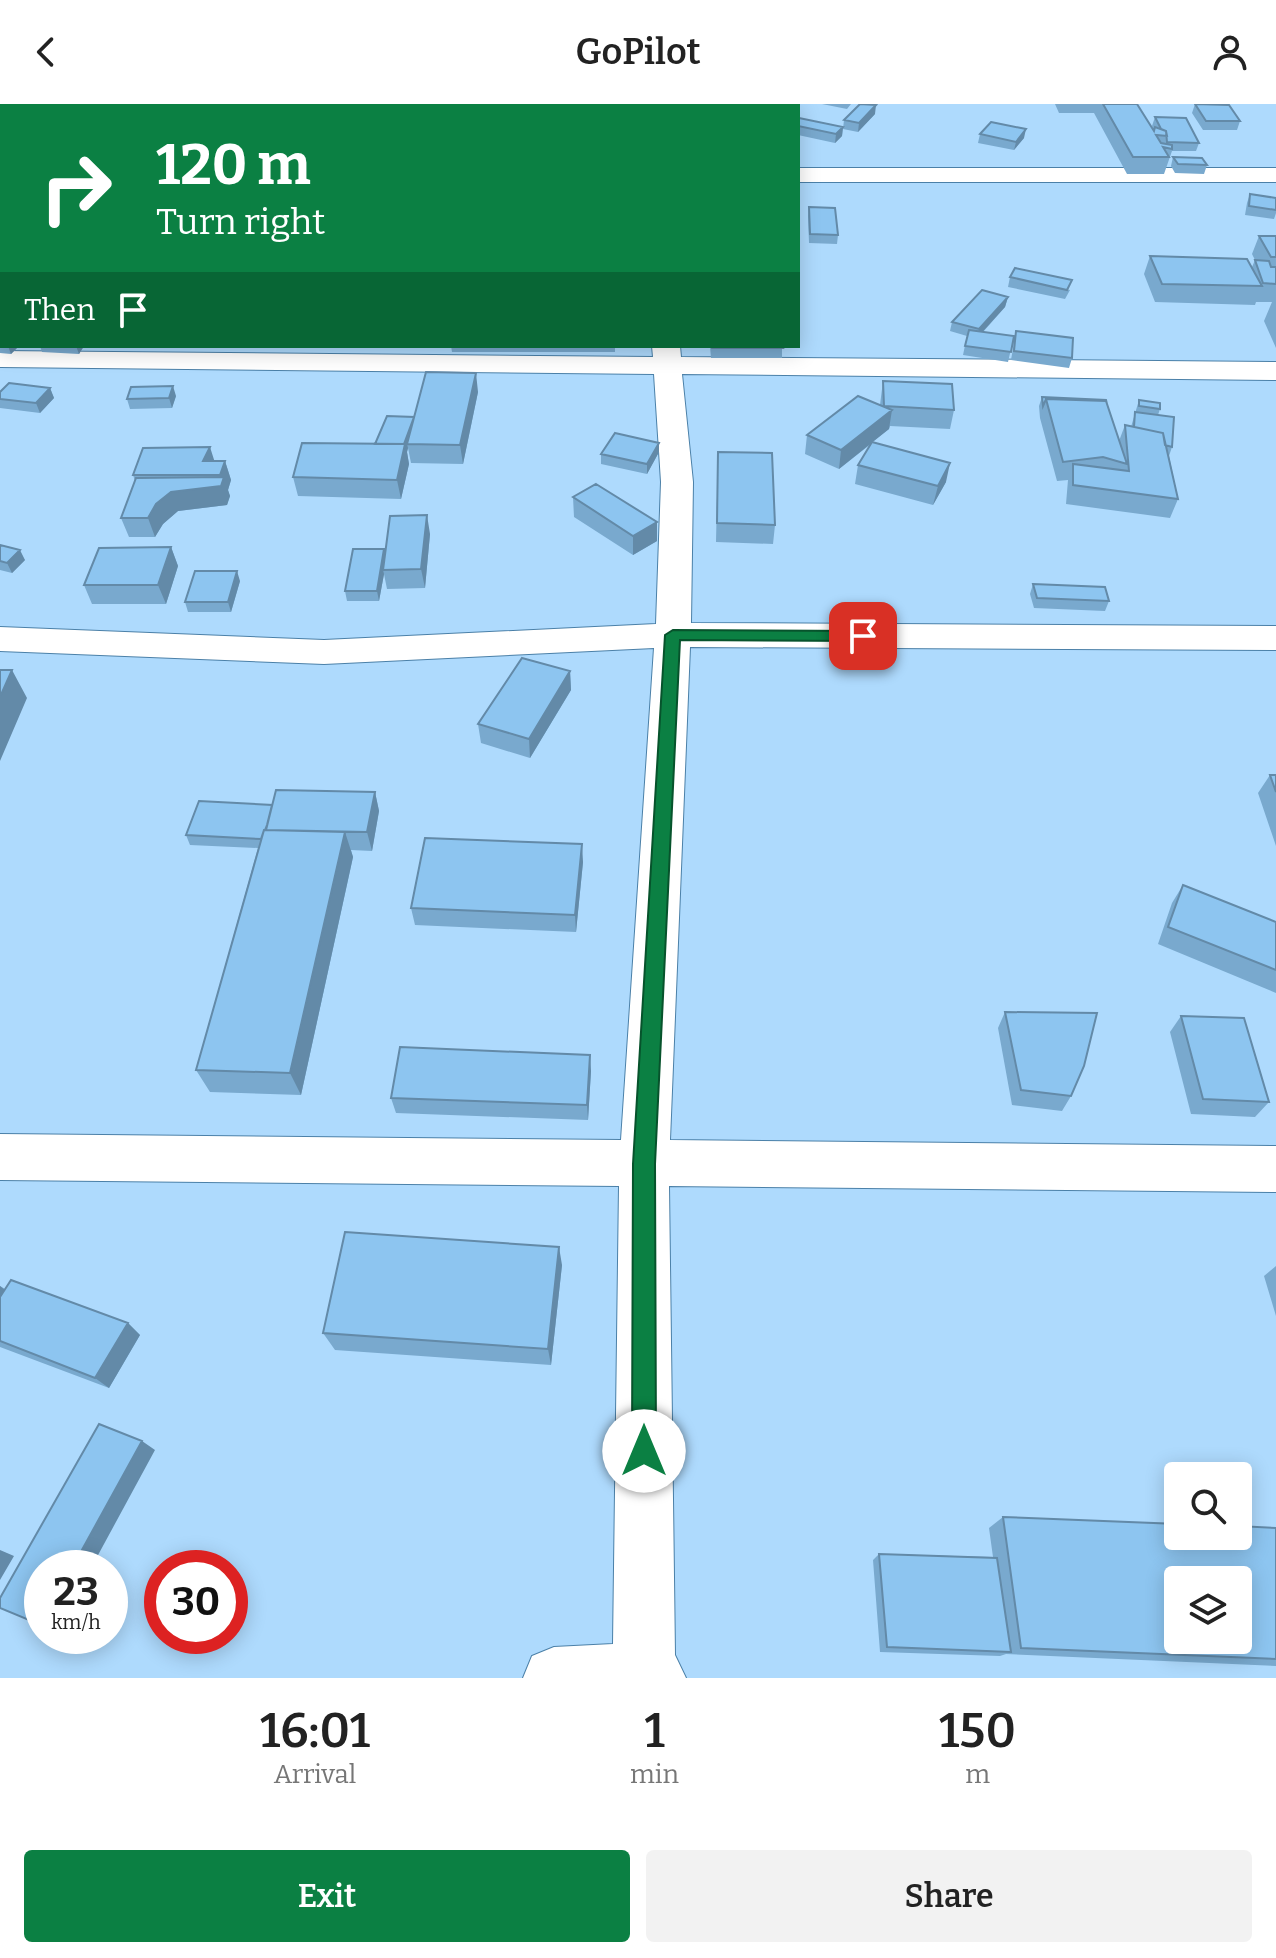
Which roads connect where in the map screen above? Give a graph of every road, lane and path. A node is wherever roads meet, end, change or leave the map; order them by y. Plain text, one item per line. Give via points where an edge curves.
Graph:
1 (800, 175) edge
2 (1276, 175) edge
3 (667, 356) edge
4 (0, 359) edge
5 (1276, 371) edge
6 (673, 635) junction
7 (1276, 638) edge
8 (0, 639) edge
9 (0, 1157) edge
10 (644, 1164) junction
11 (1276, 1169) edge
12 (649, 1676) edge
13 (554, 1678) edge

1 - 2 street
3 - 4 street
3 - 5 street
3 - 6 street via 677,482
6 - 7 street
6 - 8 street via 324,652
6 - 10 street
9 - 10 street
10 - 11 street
10 - 12 street
12 - 13 street

